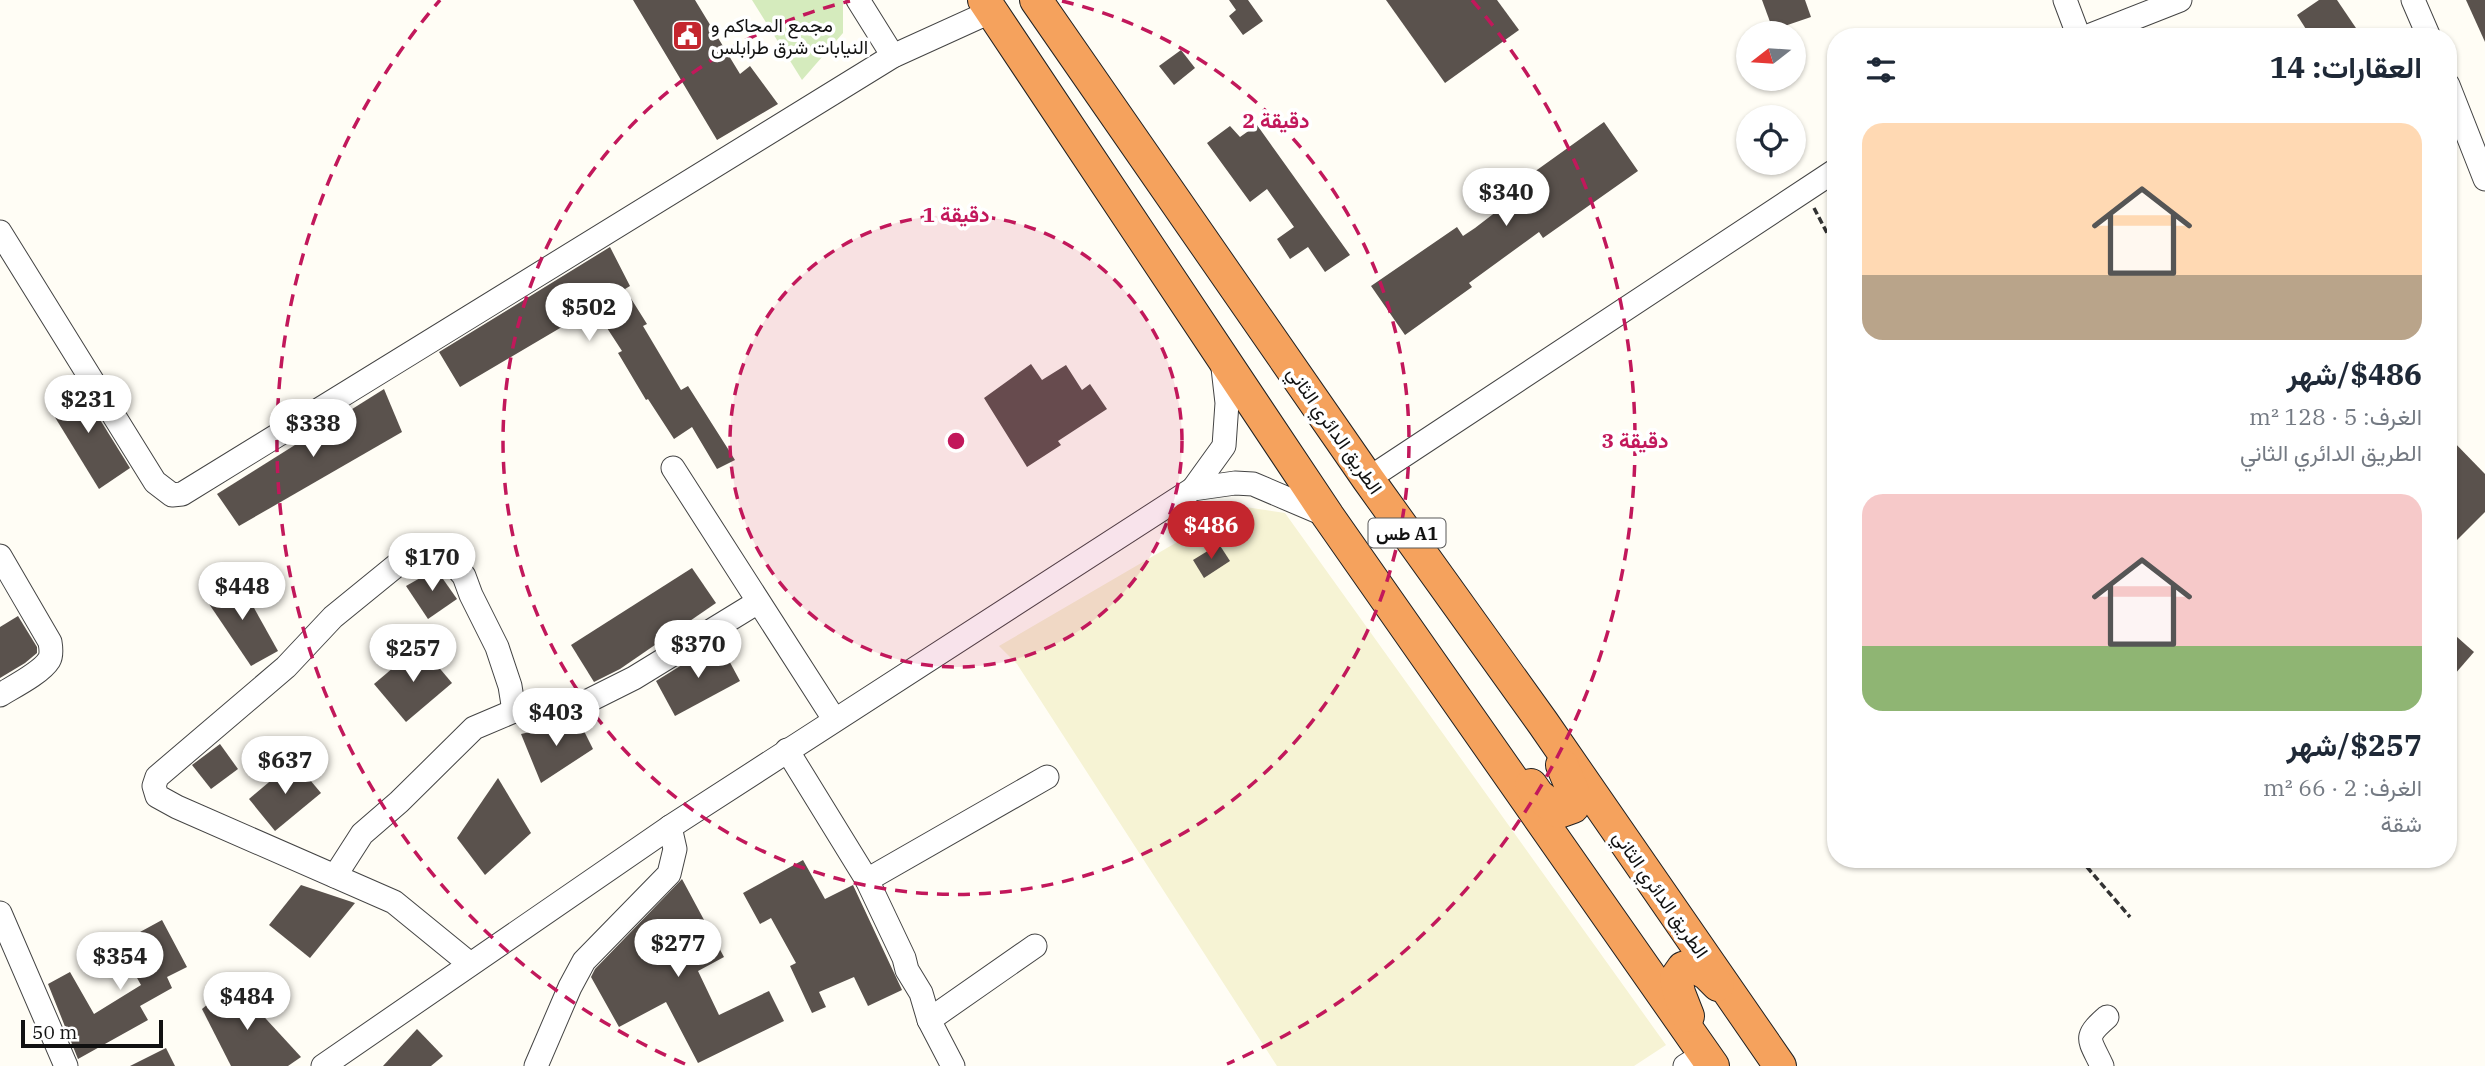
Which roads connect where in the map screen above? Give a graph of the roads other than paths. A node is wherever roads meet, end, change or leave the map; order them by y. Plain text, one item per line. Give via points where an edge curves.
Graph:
1 (858, 0) edge
2 (1036, 0) edge
3 (2065, 0) edge
4 (2180, 0) edge
5 (2413, 0) edge
6 (988, 6) edge
7 (2076, 28) edge
8 (2110, 28) edge
9 (2425, 28) edge
10 (893, 56) junction
11 (2457, 108) edge
12 (1827, 175) edge
13 (2485, 179) edge
14 (0, 232) edge
15 (1222, 359) junction
16 (673, 468) dead end
17 (1368, 478) junction
18 (1192, 489) junction
19 (1328, 516) junction
20 (0, 556) edge
21 (758, 602) junction
22 (0, 695) edge
23 (514, 711) junction
24 (834, 719) junction
25 (1543, 723) junction
26 (786, 750) junction
27 (1047, 777) dead end
28 (670, 827) junction
29 (335, 876) junction
30 (867, 880) junction
31 (0, 913) edge
32 (1035, 946) dead end
33 (470, 964) junction
34 (1737, 1004) junction
35 (2107, 1017) dead end
36 (929, 1020) junction
37 (1701, 1062) edge
38 (540, 1064) edge
39 (66, 1066) edge
40 (323, 1066) edge
41 (953, 1066) edge
42 (1780, 1066) edge
43 (2102, 1066) edge

1 - 10 street
2 - 17 highway, الطريق الدائري الثاني / طس A1
3 - 7 street
4 - 8 street
5 - 9 street
6 - 10 street
6 - 15 highway, طس A1
10 - 14 street via 182,494 173,495 155,482
11 - 13 street
12 - 17 street
15 - 18 street via 1227,403 1224,446
15 - 19 highway, طس A1
16 - 21 street
17 - 25 highway, الطريق الدائري الثاني / طس A1
18 - 19 street via 1253,484
18 - 24 street
19 - 25 highway via 1399,604 1538,795 1559,812 1573,807 1573,791
19 - 37 highway, طس A1
20 - 22 street via 50,642 51,652 41,668
21 - 23 street via 634,678 574,708 541,716
21 - 24 street
23 - 29 street via 474,728 362,834
23 - 29 street via 497,647 464,576 438,554 419,551 333,617 286,667 157,777 157,796
24 - 26 street
25 - 34 highway, الطريق الدائري الثاني / طس A1
26 - 28 street
26 - 30 street
27 - 30 street
28 - 33 street
28 - 38 street via 675,849 669,874 584,961
29 - 33 street via 394,902
30 - 36 street via 921,992
31 - 39 street
32 - 36 street
33 - 40 street
34 - 37 highway via 1692,965 1676,978
34 - 42 highway, الطريق الدائري الثاني / طس A1
35 - 43 street via 2090,1037
36 - 41 street

